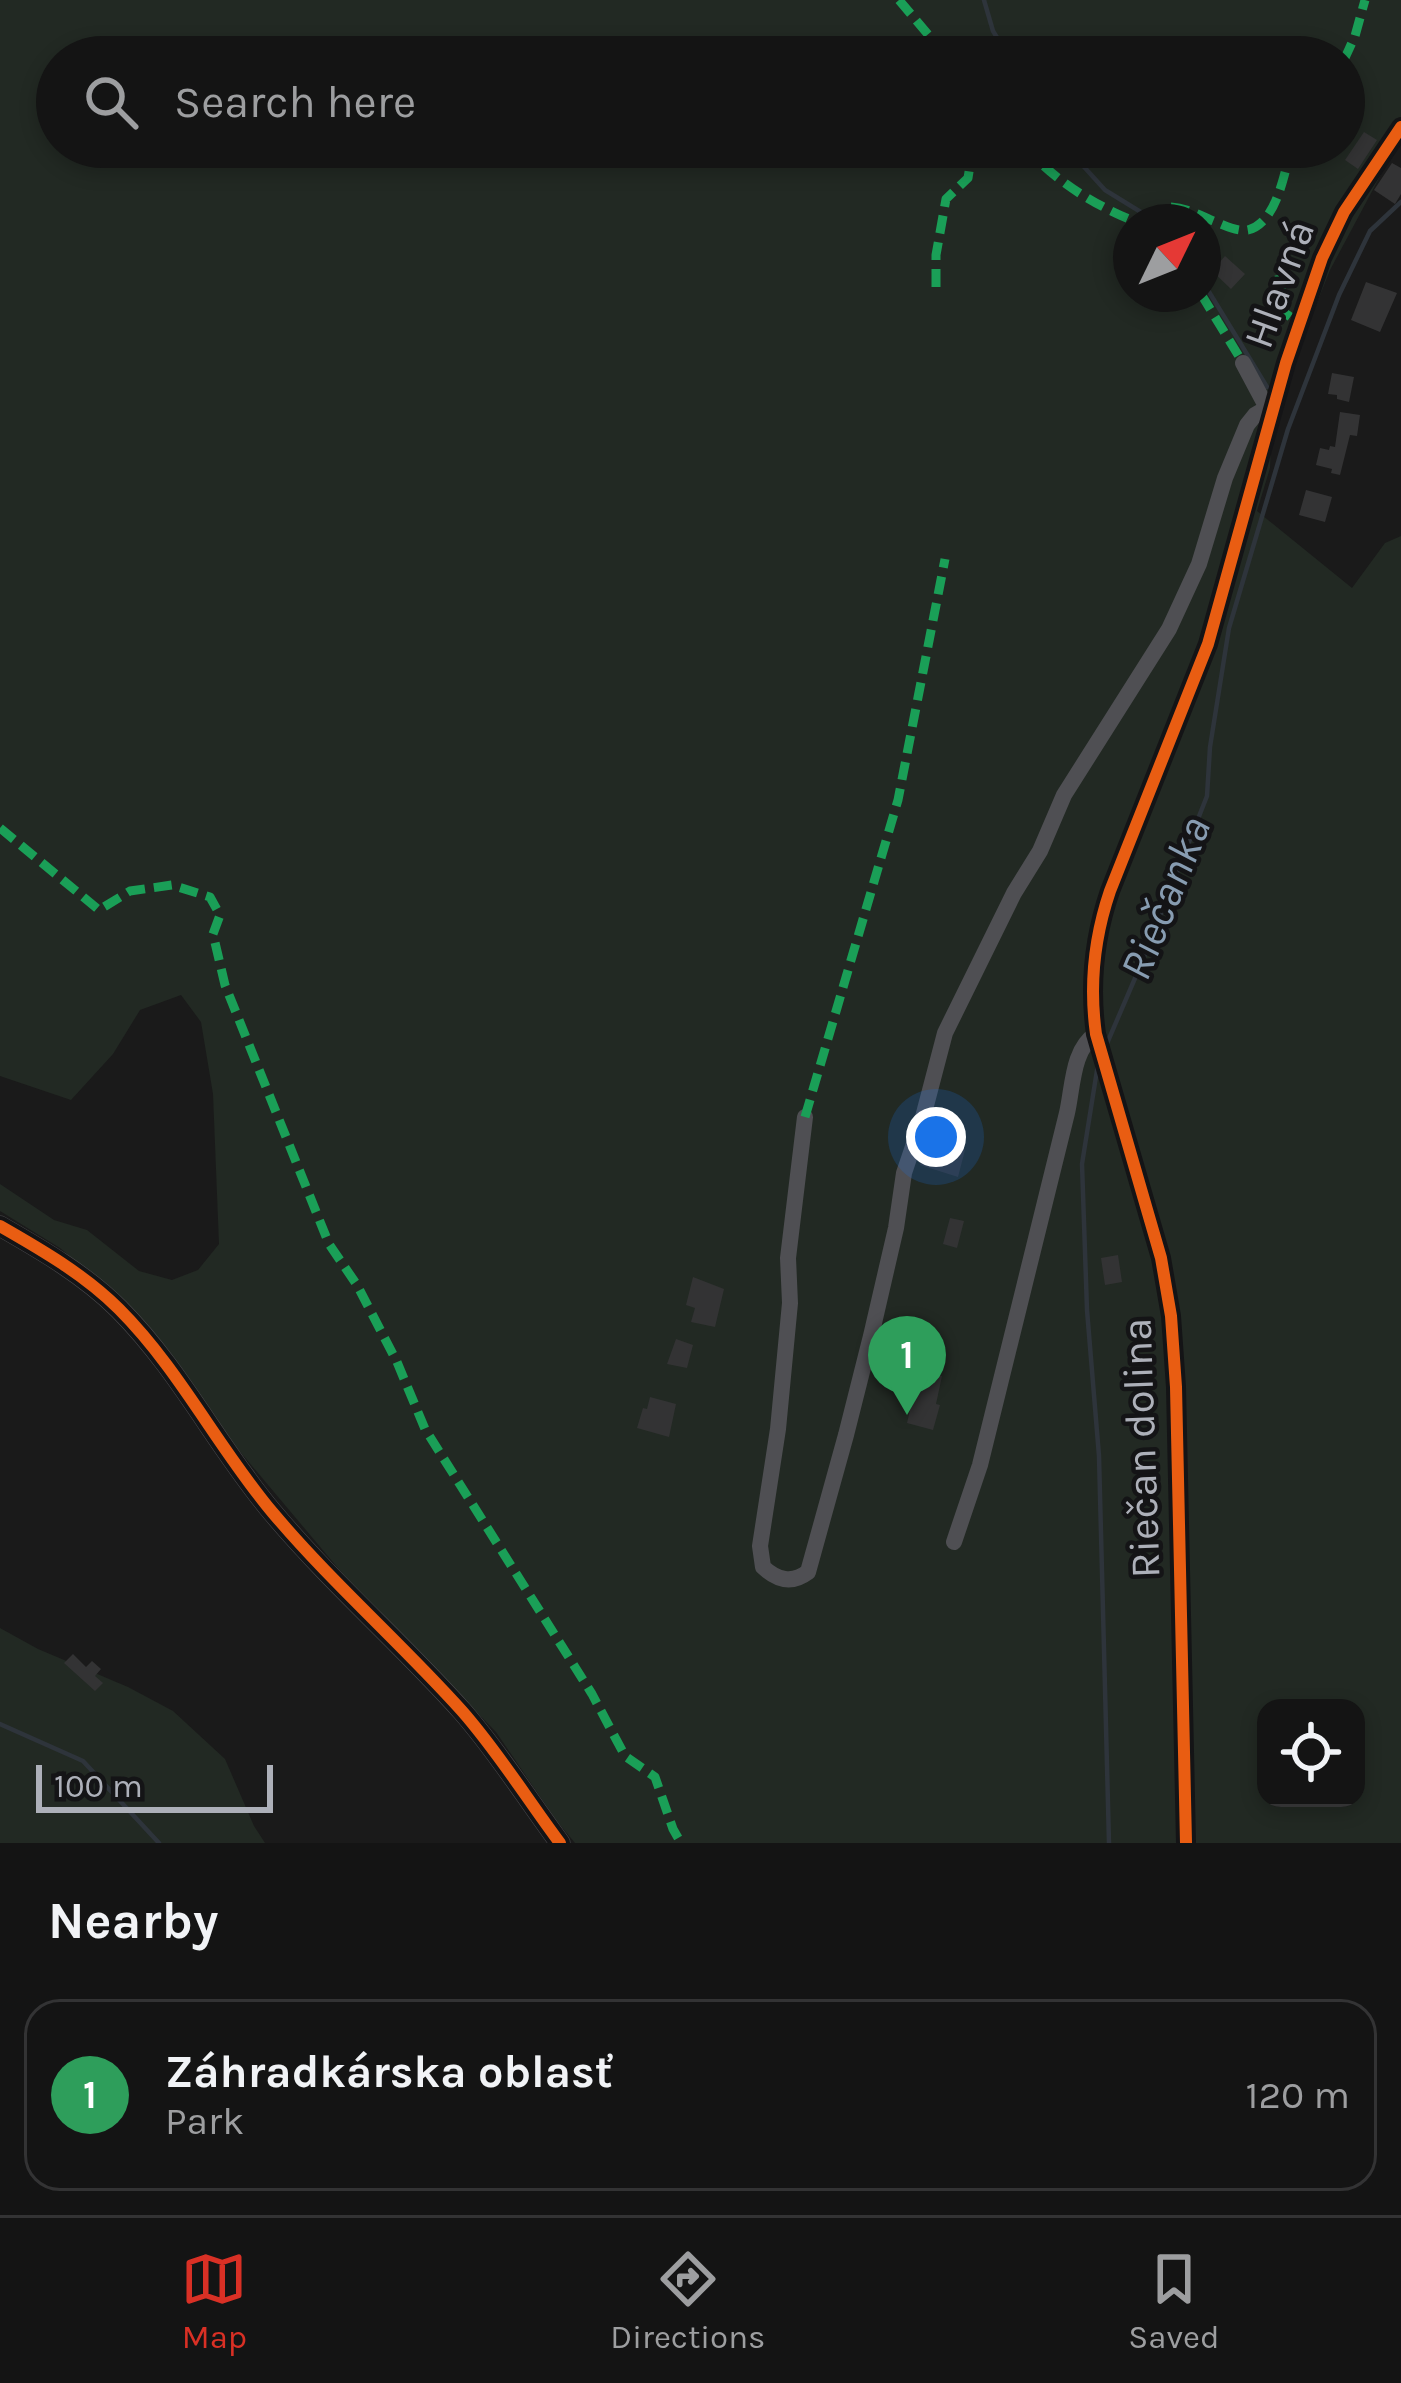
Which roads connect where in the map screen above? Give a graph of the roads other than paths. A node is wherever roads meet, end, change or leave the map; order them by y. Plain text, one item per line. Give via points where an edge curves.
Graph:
1 (1401, 127) edge
2 (1243, 363) dead end
3 (1270, 409) junction
4 (1247, 506) joint
5 (1099, 1047) junction
6 (805, 1117) dead end
7 (0, 1226) edge
8 (954, 1542) dead end
9 (560, 1843) edge
10 (1186, 1843) edge

1 - 3 street, Hlavná via 1333,233
2 - 3 street, Hlavná
3 - 4 street, Hlavná
3 - 6 street via 1247,425 1169,629 1064,795 950,1019 904,1173 812,1559 808,1572 792,1580 763,1567 760,1546
4 - 5 street, Riečan dolina via 1202,662 1103,912 1092,978
5 - 8 street via 1082,1045 1078,1056 980,1465
5 - 10 street, Riečan dolina via 1171,1316
7 - 9 main road via 119,1309 272,1512 474,1725

